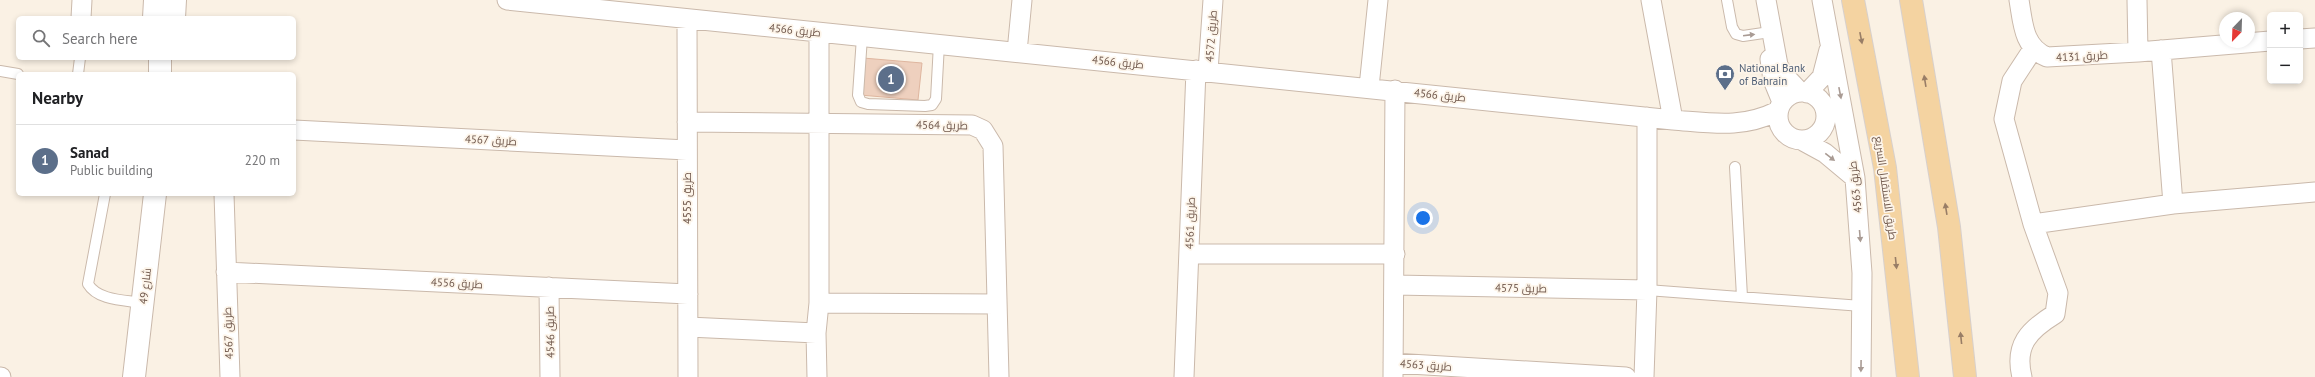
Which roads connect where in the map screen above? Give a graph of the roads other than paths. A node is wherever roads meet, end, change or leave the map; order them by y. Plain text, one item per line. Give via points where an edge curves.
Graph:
1 (82, 0) edge
2 (155, 0) edge
3 (175, 0) edge
4 (508, 0) edge
5 (1022, 0) edge
6 (1214, 0) edge
7 (1378, 0) edge
8 (1651, 0) edge
9 (1727, 0) edge
10 (1822, 0) edge
11 (1853, 0) edge
12 (1911, 0) edge
13 (2018, 0) edge
14 (2137, 0) edge
15 (527, 1) edge
16 (81, 16) edge
17 (154, 16) edge
18 (174, 16) edge
19 (1768, 16) edge
20 (687, 20) junction
21 (819, 32) junction
22 (862, 37) junction
23 (2315, 38) edge
24 (2303, 39) edge
25 (2267, 41) edge
26 (1831, 43) junction
27 (939, 44) junction
28 (2032, 49) junction
29 (2161, 50) junction
30 (1017, 52) junction
31 (2138, 52) junction
32 (80, 60) edge
33 (0, 71) edge
34 (1202, 71) junction
35 (78, 72) edge
36 (16, 74) edge
37 (1369, 88) junction
38 (1395, 90) junction
39 (1804, 93) junction
40 (1780, 106) junction
41 (1648, 117) junction
42 (1673, 120) junction
43 (687, 122) junction
44 (819, 124) junction
45 (1728, 124) junction
46 (296, 130) edge
47 (1794, 138) junction
48 (687, 150) junction
49 (1735, 167) dead end
50 (1855, 178) junction
51 (2315, 192) edge
52 (105, 196) edge
53 (155, 196) edge
54 (224, 196) edge
55 (2173, 204) junction
56 (2033, 224) junction
57 (1189, 254) junction
58 (1395, 254) junction
59 (226, 272) junction
60 (1395, 285) junction
61 (549, 287) junction
62 (1647, 290) junction
63 (688, 294) junction
64 (1742, 297) junction
65 (143, 303) junction
66 (820, 304) junction
67 (997, 304) junction
68 (1862, 306) junction
69 (688, 327) junction
70 (816, 333) junction
71 (1393, 370) edge
72 (134, 377) edge
73 (230, 377) edge
74 (550, 377) edge
75 (688, 377) edge
76 (817, 377) edge
77 (999, 377) edge
78 (1184, 377) edge
79 (1626, 377) edge
80 (1644, 377) edge
81 (1861, 377) edge
82 (1908, 377) edge
83 (1965, 377) edge
84 (2022, 377) edge

1 - 16 street
2 - 17 street
3 - 18 street
4 - 15 street, طريق 4566
5 - 30 street
6 - 34 street, طريق 4572
7 - 37 street
8 - 42 street
9 -> 19 lane via 1732,27 1736,34 1743,36
10 - 26 street, طريق 4563
11 -> 82 main road, طريق الاستقلال السريع via 1885,168
83 -> 12 main road via 1949,226
13 - 28 street via 2025,34
14 - 31 street
15 - 20 street, طريق 4566
19 - 39 street via 1778,65 1783,74
19 - 40 street via 1770,70
20 - 21 street, طريق 4566
20 - 43 street, طريق 4555
21 - 22 street, طريق 4566
21 - 44 street
22 - 27 street, طريق 4566
22 - 27 lane via 858,95 862,102 868,104 932,105 936,99
23 - 24 street
25 - 29 street, طريق 4131
26 - 39 street via 1822,77
26 -> 50 street, طريق 4563
27 - 30 street, طريق 4566
28 - 31 street, طريق 4131 via 2043,56 2055,58
28 - 56 street via 2012,81 2004,119
29 - 31 street, طريق 4131
29 - 55 street
30 - 34 street, طريق 4566
32 - 35 lane
33 - 36 lane
34 - 37 street, طريق 4566
34 - 57 street, طريق 4561
37 - 38 street, طريق 4566
38 - 41 street, طريق 4566
38 - 58 street
39 - 40 street via 1794,94
39 - 47 street via 1813,95 1823,105 1826,119 1816,136
40 - 45 street, طريق 4566 via 1754,121
40 - 47 street via 1779,124
41 - 42 street, طريق 4566
41 - 62 street
42 - 45 street, طريق 4566
43 - 44 street, طريق 4564
43 - 48 street, طريق 4555
44 - 66 street
44 - 67 street, طريق 4564 via 972,125 983,130 993,146
45 - 47 street, طريق 4566
46 - 48 street, طريق 4567
47 -> 50 street, طريق 4566 via 1825,153
48 - 63 street, طريق 4555
49 - 64 lane
50 -> 68 street, طريق 4563
51 - 55 street
52 - 65 lane via 88,284 92,291 99,295
53 - 65 street, شارع 49
54 - 59 street, طريق 4567
55 - 56 street
56 - 84 street via 2058,293 2055,314 2038,325 2022,343 2019,367
57 - 58 street
57 - 78 street, طريق 4561
58 - 60 street
59 - 61 street, طريق 4556
59 - 73 street, طريق 4567
60 - 62 street, طريق 4575
60 - 71 street
61 - 63 street, طريق 4556
61 - 74 street, طريق 4546
62 - 64 lane
62 - 80 street
63 - 69 street, طريق 4555
64 - 68 lane
65 - 72 street, شارع 49
66 - 67 street
66 - 70 street
67 - 77 street, طريق 4564
68 -> 81 street, طريق 4563
69 - 70 street
69 - 75 street, طريق 4555
70 - 76 street
71 - 79 street, طريق 4563

